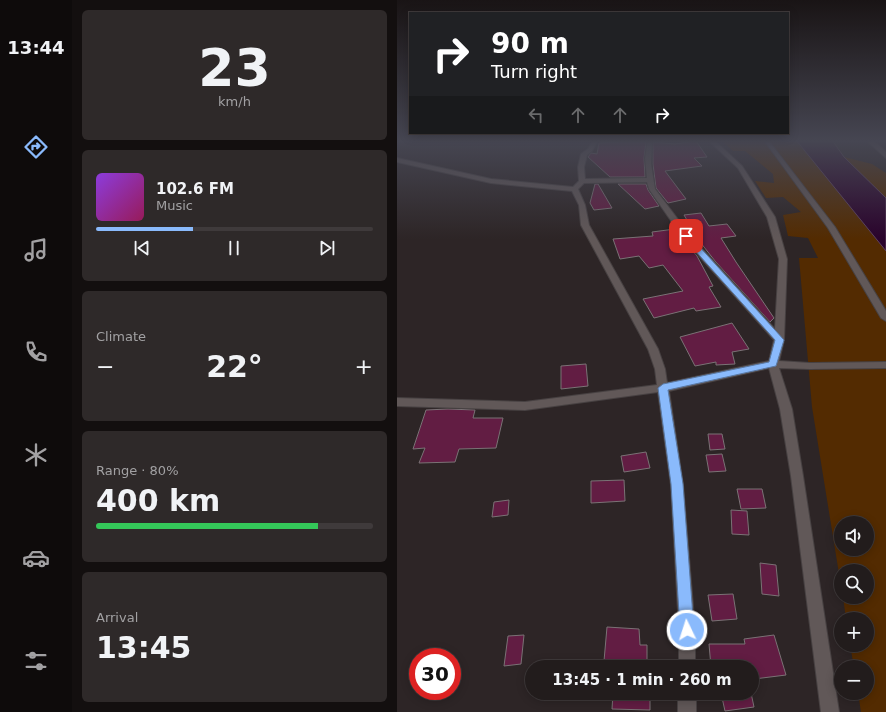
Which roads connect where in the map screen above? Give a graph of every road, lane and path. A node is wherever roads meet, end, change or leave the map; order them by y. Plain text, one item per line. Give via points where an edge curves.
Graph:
1 (456, 173) edge
2 (581, 173) edge
3 (650, 173) edge
4 (744, 173) edge
5 (791, 173) edge
6 (650, 180) junction
7 (582, 182) junction
8 (575, 189) junction
9 (886, 318) edge
10 (779, 340) junction
11 (773, 364) junction
12 (886, 365) edge
13 (663, 388) junction
14 (397, 402) edge
15 (687, 660) edge
16 (687, 700) edge
17 (687, 712) edge
18 (829, 712) edge

1 - 8 street via 491,181
2 - 7 street
3 - 6 street
4 - 10 street via 771,217 783,259
5 - 9 street via 831,227
6 - 7 street
6 - 10 street via 653,189 686,236
7 - 8 street
8 - 13 street via 585,225 653,349
10 - 11 street
11 - 12 street
11 - 13 street
11 - 18 street via 786,409 796,469
13 - 14 street via 525,406
13 - 15 street via 677,484
16 - 17 street

